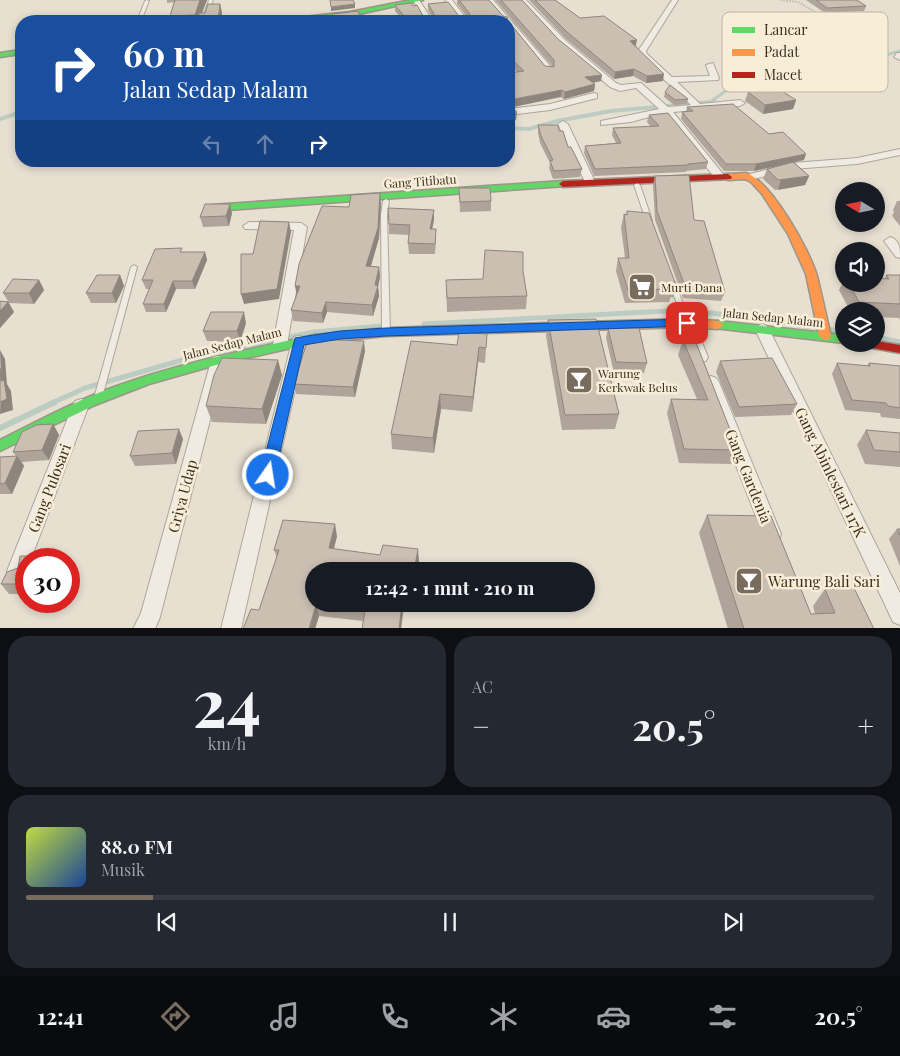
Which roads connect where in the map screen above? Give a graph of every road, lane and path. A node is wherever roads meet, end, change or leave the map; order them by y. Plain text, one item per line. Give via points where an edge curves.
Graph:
1 (211, 0) edge
2 (418, 0) edge
3 (448, 0) edge
4 (490, 0) edge
5 (522, 0) edge
6 (675, 0) edge
7 (780, 0) edge
8 (147, 1) edge
9 (816, 12) edge
10 (141, 15) edge
11 (206, 15) edge
12 (341, 15) edge
13 (426, 15) edge
14 (459, 15) edge
15 (502, 15) edge
16 (515, 30) edge
17 (15, 53) edge
18 (0, 55) edge
19 (710, 65) dead end
20 (549, 70) edge
21 (670, 80) junction
22 (594, 96) dead end
23 (740, 103) dead end
24 (696, 105) junction
25 (663, 108) junction
26 (515, 111) edge
27 (604, 123) dead end
28 (563, 124) dead end
29 (900, 152) edge
30 (719, 176) junction
31 (750, 177) junction
32 (590, 182) junction
33 (637, 185) dead end
34 (386, 202) dead end
35 (212, 208) edge
36 (249, 226) dead end
37 (653, 230) edge
38 (890, 241) dead end
39 (900, 254) edge
40 (134, 267) dead end
41 (670, 276) edge
42 (684, 314) junction
43 (386, 328) junction
44 (762, 329) junction
45 (823, 330) junction
46 (835, 335) edge
47 (280, 341) junction
48 (299, 341) junction
49 (885, 347) edge
50 (900, 350) edge
51 (218, 361) junction
52 (101, 388) junction
53 (81, 405) junction
54 (0, 446) edge
55 (776, 545) edge
56 (27, 548) edge
57 (900, 616) edge
58 (143, 628) edge
59 (232, 628) edge

1 - 11 lane
2 - 12 street
2 - 13 street
3 - 14 street
4 - 15 street
5 - 25 street via 562,42 614,85 620,88 638,85
6 - 21 street via 667,18 642,51
7 - 9 path via 798,2
8 - 10 lane
16 - 20 street
17 - 18 street
19 - 21 street via 714,78
21 - 24 street
22 - 26 street
23 - 24 street
24 - 25 street
25 - 27 street via 631,119
25 - 30 street
28 - 32 street
29 - 31 street via 858,161 793,166
30 - 31 street, Gang Titibatu
30 - 32 street, Gang Titibatu
31 - 45 street via 768,196 803,254
32 - 35 street, Gang Titibatu
33 - 37 lane
34 - 43 lane
36 - 47 street via 301,227
38 - 39 street
40 - 52 lane
41 - 42 lane
42 - 43 street, Jalan Sedap Malam via 598,329
42 - 44 street, Jalan Sedap Malam
42 - 55 street, Gang Gardenia
43 - 48 street, Jalan Sedap Malam
44 - 45 street, Jalan Sedap Malam
44 - 57 street, Gang Abinlestari 117K
45 - 46 street, Jalan Sedap Malam
47 - 48 street, Jalan Sedap Malam
47 - 51 street, Jalan Sedap Malam
48 - 59 street
49 - 50 street
51 - 52 street, Jalan Sedap Malam
51 - 58 street, Griya Udap via 150,617
52 - 53 street, Jalan Sedap Malam
53 - 54 street, Jalan Sedap Malam
53 - 56 street, Gang Pulosari

